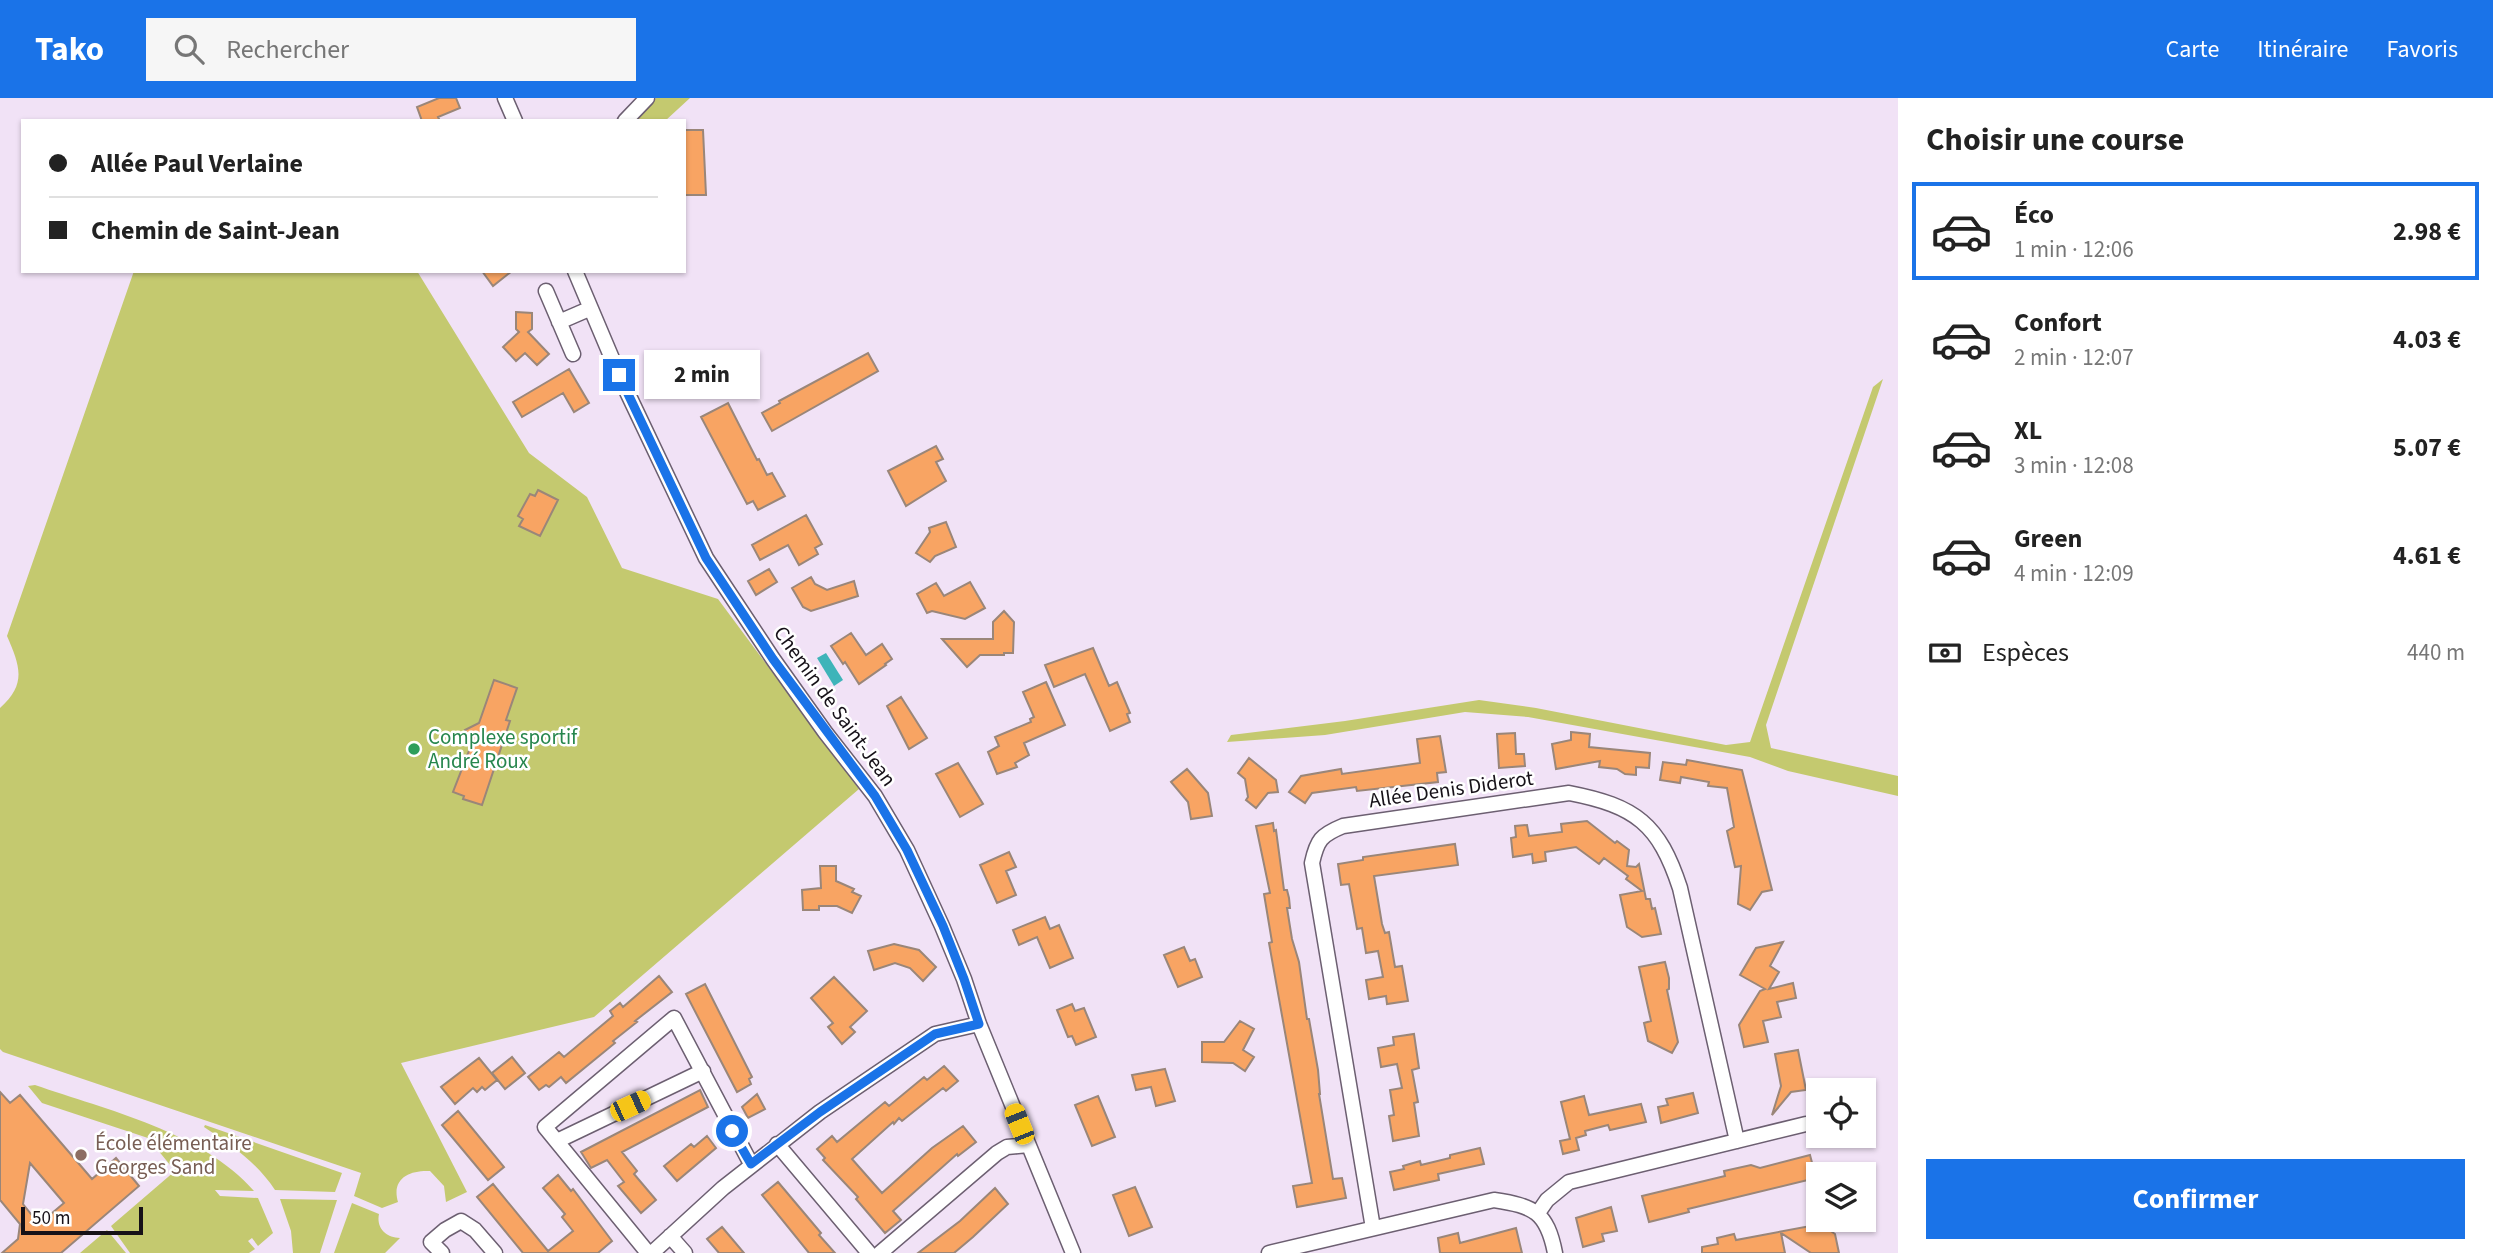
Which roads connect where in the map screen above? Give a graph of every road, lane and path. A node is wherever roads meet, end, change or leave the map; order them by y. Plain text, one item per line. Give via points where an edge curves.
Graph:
1 (506, 98) edge
2 (646, 98) edge
3 (514, 119) edge
4 (627, 119) edge
5 (576, 273) edge
6 (545, 291) dead end
7 (589, 309) junction
8 (559, 322) junction
9 (573, 354) dead end
10 (979, 1024) junction
11 (703, 1071) junction
12 (1806, 1124) dead end
13 (557, 1141) junction
14 (1737, 1141) junction
15 (777, 1144) junction
16 (1028, 1145) junction
17 (751, 1164) junction
18 (1538, 1213) junction
19 (1373, 1228) junction
20 (670, 1236) junction
21 (442, 1253) edge
22 (495, 1253) edge
23 (650, 1253) edge
24 (685, 1253) edge
25 (869, 1253) edge
26 (880, 1253) edge
27 (1073, 1253) edge
28 (1269, 1253) edge
29 (1555, 1253) edge

1 - 3 street
2 - 4 street
5 - 7 street, Chemin de Saint-Jean
6 - 8 street
7 - 8 street
7 - 10 street, Chemin de Saint-Jean via 706,558 773,659 875,796 907,850 943,926
8 - 9 street
10 - 15 street via 935,1034
10 - 16 street, Chemin de Saint-Jean
11 - 13 street
11 - 13 street via 674,1018 545,1127
11 - 17 street
12 - 14 street
13 - 23 street
14 - 18 street via 1569,1182
14 - 19 street, Allée Denis Diderot via 1680,888 1656,835 1632,812 1603,799 1569,793 1343,826 1326,833 1316,846 1312,863
15 - 17 street
15 - 25 street
16 - 26 street via 997,1153
16 - 27 street, Chemin de Saint-Jean
17 - 20 street
18 - 19 street via 1518,1203 1494,1200
18 - 29 street via 1551,1233
19 - 28 street
20 - 23 street
20 - 24 street
21 - 22 street via 431,1242 461,1221

